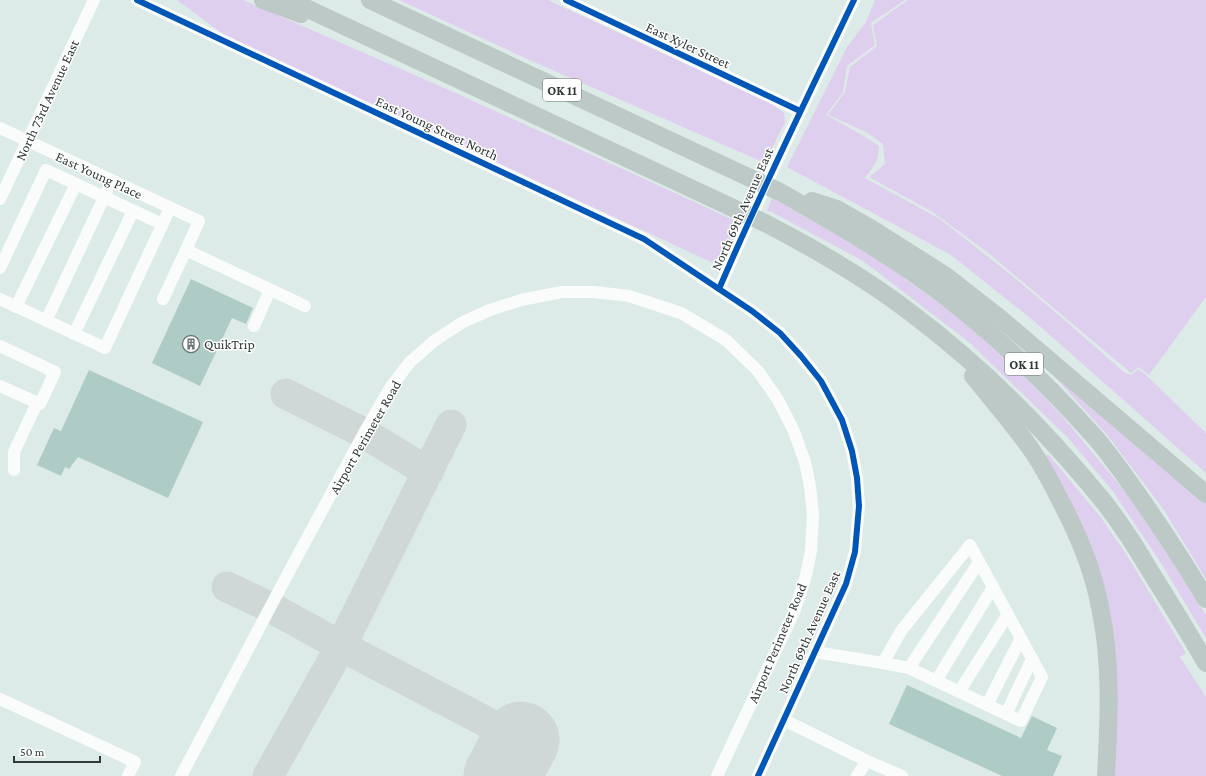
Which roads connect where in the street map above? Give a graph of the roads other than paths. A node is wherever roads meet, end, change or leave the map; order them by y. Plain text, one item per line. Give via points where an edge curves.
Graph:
1 (94, 0) edge
2 (137, 0) edge
3 (158, 0) edge
4 (263, 0) edge
5 (289, 0) edge
6 (370, 0) edge
7 (566, 0) edge
8 (854, 0) edge
9 (182, 21) junction
10 (377, 41) junction
11 (800, 111) junction
12 (1, 131) edge
13 (28, 141) junction
14 (54, 154) junction
15 (46, 170) junction
16 (112, 181) junction
17 (76, 184) junction
18 (780, 192) junction
19 (104, 197) junction
20 (0, 199) edge
21 (170, 208) junction
22 (133, 210) junction
23 (162, 224) junction
24 (186, 250) junction
25 (0, 268) edge
26 (719, 289) junction
27 (270, 290) junction
28 (0, 299) edge
29 (163, 299) dead end
30 (305, 306) dead end
31 (16, 307) junction
32 (46, 321) junction
33 (254, 326) dead end
34 (74, 334) junction
35 (943, 338) junction
36 (0, 346) edge
37 (0, 386) edge
38 (37, 403) junction
39 (14, 470) dead end
40 (1206, 494) edge
41 (979, 562) junction
42 (993, 587) junction
43 (1206, 599) edge
44 (1008, 614) junction
45 (1021, 638) junction
46 (815, 652) junction
47 (1032, 659) junction
48 (883, 663) junction
49 (1206, 663) edge
50 (909, 668) junction
51 (936, 680) junction
52 (959, 692) junction
53 (0, 699) edge
54 (987, 705) junction
55 (1006, 714) junction
56 (784, 720) junction
57 (867, 761) junction
58 (128, 776) edge
59 (181, 776) edge
60 (717, 776) edge
61 (758, 776) edge
62 (857, 776) edge
63 (902, 776) edge
64 (1106, 776) edge

1 - 13 street, North 73rd Avenue East
2 - 9 street, East Young Street North
3 - 9 street
4 - 10 highway
5 - 10 highway, OK 11
6 - 18 highway, OK 11
7 - 11 street, East Xyler Street
8 - 11 street, North 69th Avenue East
9 - 26 street, East Young Street North via 644,238
10 - 35 highway, OK 11 via 802,242 910,312
11 - 26 street, North 69th Avenue East
12 - 13 street, East Young Place
13 - 14 street, East Young Place
13 - 20 street, North 73rd Avenue East
14 - 15 street
14 - 16 street, East Young Place
15 - 17 street
15 - 25 street
16 - 19 street
16 - 21 street, East Young Place
17 - 19 street
17 - 31 street
18 - 40 highway via 837,209 872,228 946,276 1001,319
18 - 43 highway, OK 11 via 863,240 912,273 975,320 1024,365 1089,431 1117,465
19 - 22 street
19 - 32 street
21 - 23 street
21 - 24 street, East Young Place via 199,221
22 - 23 street
22 - 34 street
23 - 34 street via 105,348
24 - 27 street
24 - 29 street
26 - 46 street, North 69th Avenue East via 780,333 801,356 832,400 842,420 852,451 859,506 855,552 846,584
27 - 30 street
27 - 33 street
28 - 31 street
31 - 32 street
32 - 34 street
35 - 49 highway, OK 11 via 1020,408 1104,503 1131,539
35 - 64 highway via 1034,454 1074,527 1084,552 1100,606 1107,656 1109,717
36 - 38 street via 55,372 40,404
37 - 38 street
38 - 39 street via 14,452
41 - 42 street
41 - 48 street via 970,545 901,631
41 - 50 street
42 - 44 street
42 - 51 street
44 - 45 street
44 - 52 street
45 - 47 street
45 - 54 street
46 - 48 street
46 - 56 street, North 69th Avenue East
47 - 55 street
47 - 55 street via 1042,677 1021,721
48 - 50 street
50 - 51 street
51 - 52 street
52 - 54 street
53 - 58 street via 134,762
54 - 55 street
56 - 57 street
56 - 61 street, North 69th Avenue East
57 - 62 street
57 - 63 street
59 - 60 street, Airport Perimeter Road via 364,433 390,388 410,362 434,341 463,322 490,310 562,292 594,292 629,296 681,313 726,340 758,371 778,400 793,429 805,462 813,515 811,551 805,579 794,612

